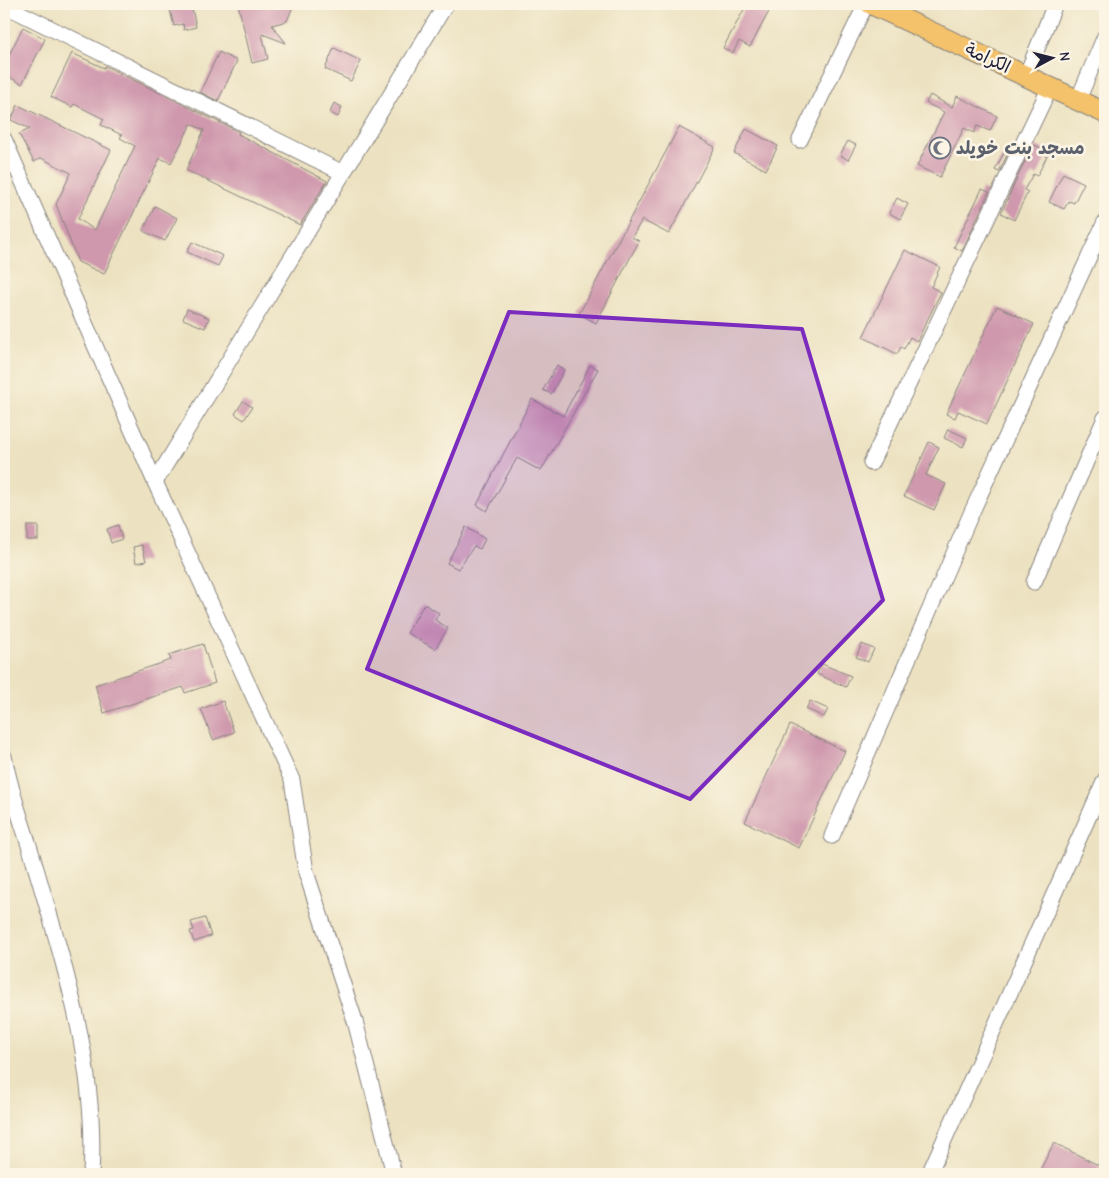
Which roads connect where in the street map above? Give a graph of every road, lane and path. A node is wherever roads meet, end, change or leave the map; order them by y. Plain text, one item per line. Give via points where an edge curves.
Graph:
1 (446, 4) edge
2 (866, 4) edge
3 (871, 4) edge
4 (1055, 4) edge
5 (4, 5) edge
6 (1105, 36) edge
7 (1026, 76) junction
8 (1050, 87) junction
9 (1078, 100) junction
10 (1105, 112) edge
11 (4, 139) edge
12 (800, 140) dead end
13 (343, 173) junction
14 (1105, 222) edge
15 (1105, 418) edge
16 (872, 463) dead end
17 (155, 482) junction
18 (1034, 582) dead end
19 (4, 756) edge
20 (1105, 780) edge
21 (832, 836) dead end
22 (91, 1174) edge
23 (394, 1174) edge
24 (929, 1174) edge

1 - 13 street
2 - 12 street
3 - 7 main road, الكرامة
4 - 7 street
5 - 13 street
6 - 9 street
7 - 8 main road, الكرامة
8 - 9 main road, الكرامة
8 - 16 street
9 - 10 main road, الكرامة
11 - 17 street
13 - 17 street
14 - 21 street via 970,516
15 - 18 street
17 - 23 street via 292,780 306,872 354,1021
19 - 22 street via 60,950 83,1043
20 - 24 street

